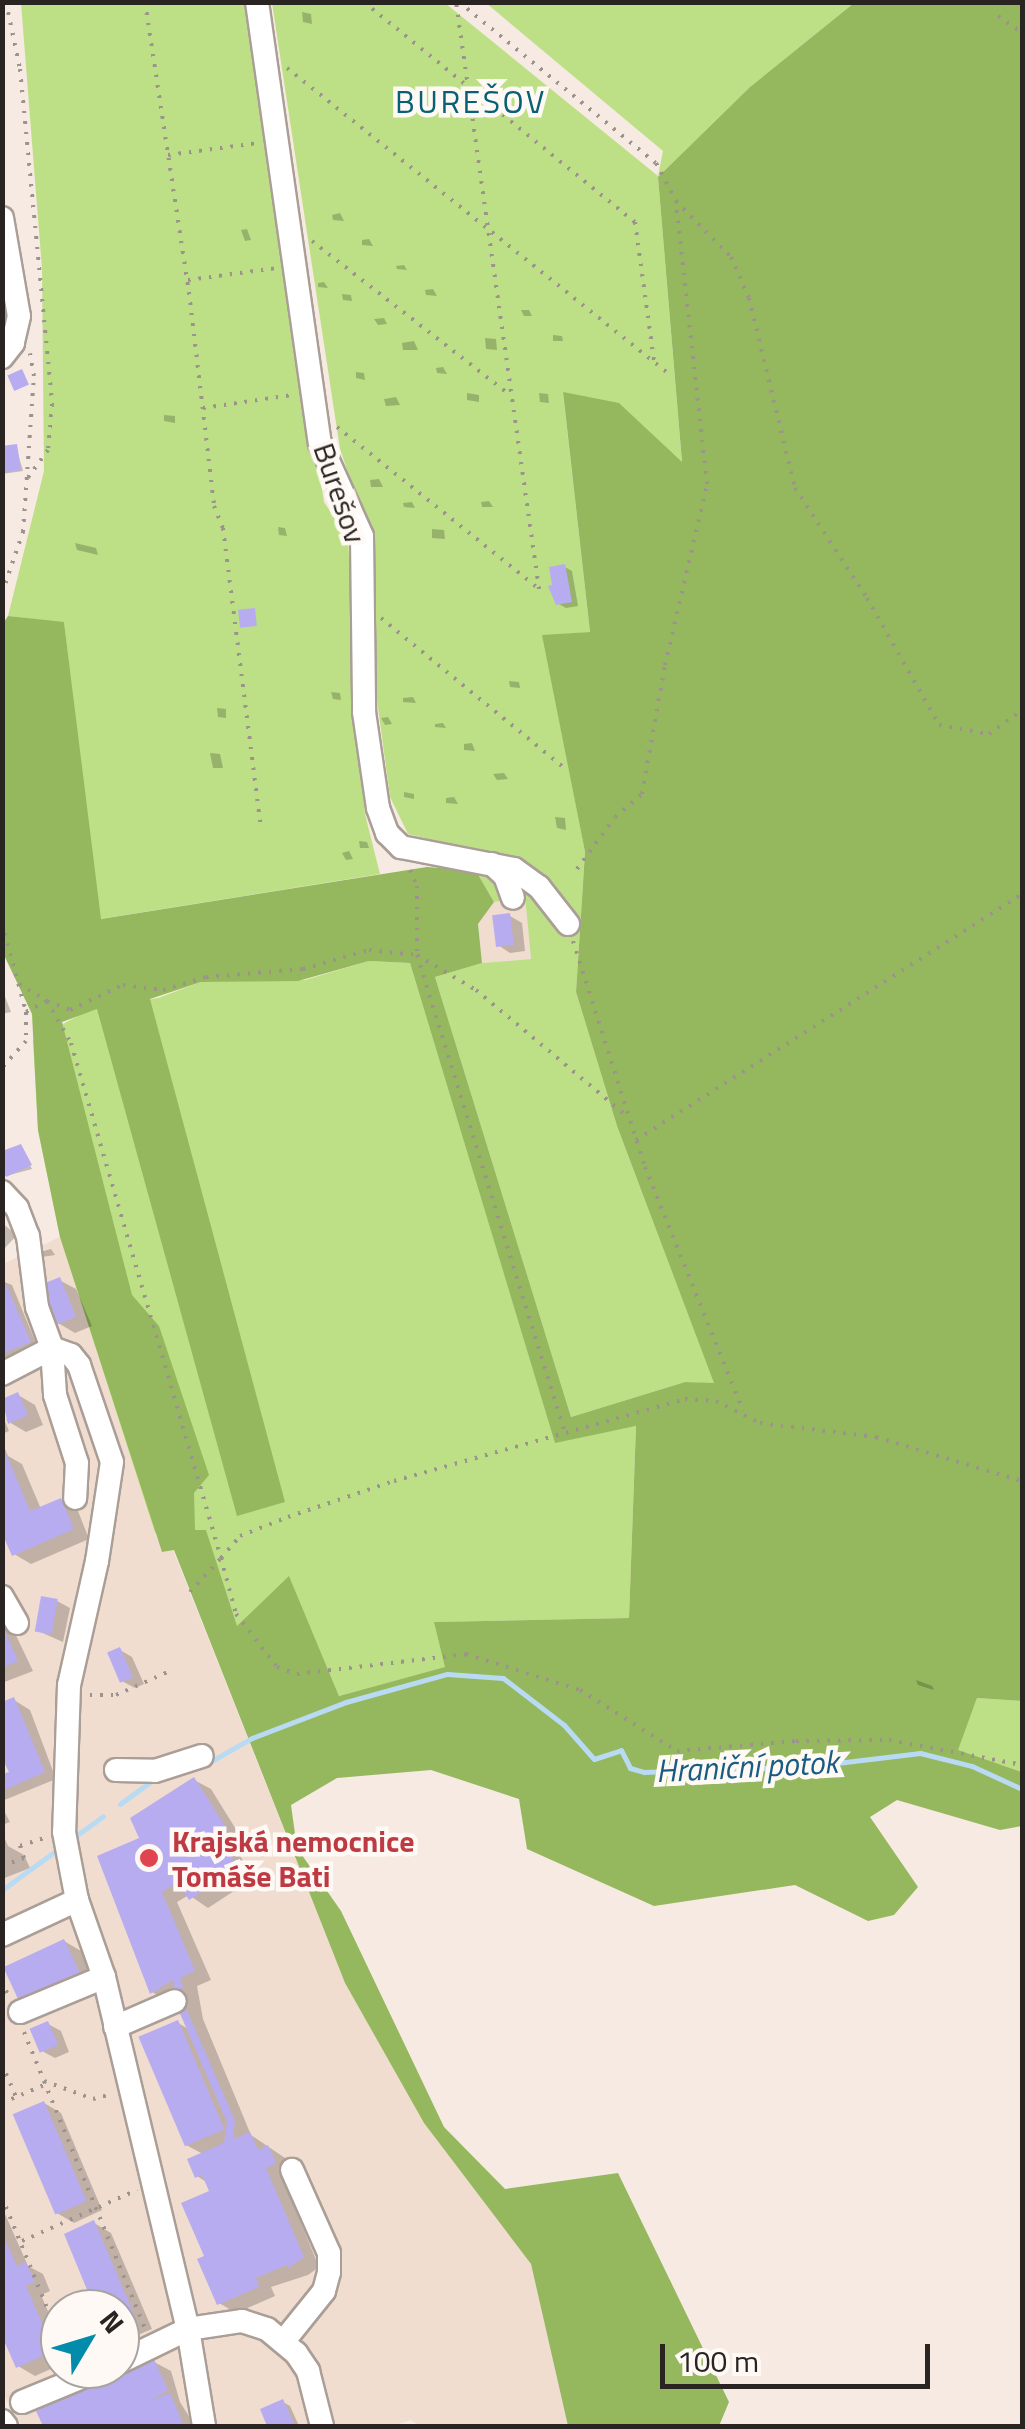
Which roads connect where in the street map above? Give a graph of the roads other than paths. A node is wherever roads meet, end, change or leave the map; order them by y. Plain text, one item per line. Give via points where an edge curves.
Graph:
1 (257, 2) edge
2 (2, 218) edge
3 (8, 350) edge
4 (492, 864) junction
5 (512, 898) dead end
6 (568, 924) road end
7 (2, 1192) edge
8 (52, 1348) junction
9 (2, 1374) edge
10 (75, 1498) dead end
11 (2, 1597) edge
12 (18, 1623) dead end
13 (202, 1756) dead end
14 (116, 1770) dead end
15 (77, 1900) junction
16 (2, 1935) edge
17 (104, 1977) junction
18 (175, 2001) dead end
19 (18, 2015) road end
20 (115, 2027) junction
21 (292, 2170) dead end
22 (188, 2329) junction
23 (283, 2342) junction
24 (140, 2354) edge
25 (54, 2389) edge
26 (22, 2402) dead end
27 (204, 2426) edge
28 (322, 2426) edge

1 - 4 street, Burešov via 314,401 331,475 362,536 364,712 378,808 401,847
2 - 3 street via 20,316
4 - 5 street via 505,876
4 - 6 street via 514,868 539,887
7 - 8 street via 22,1216 37,1307
8 - 9 street
8 - 10 street via 56,1395 77,1464
8 - 15 street via 79,1364 112,1462 69,1685 64,1832
11 - 12 street
13 - 14 street via 155,1771
15 - 16 street
15 - 17 street
17 - 19 street
17 - 20 street
18 - 20 street
20 - 22 street
21 - 23 street via 329,2253 329,2272 324,2291
22 - 23 street via 242,2320
22 - 24 street
22 - 27 street
23 - 28 street via 308,2372
25 - 26 street

